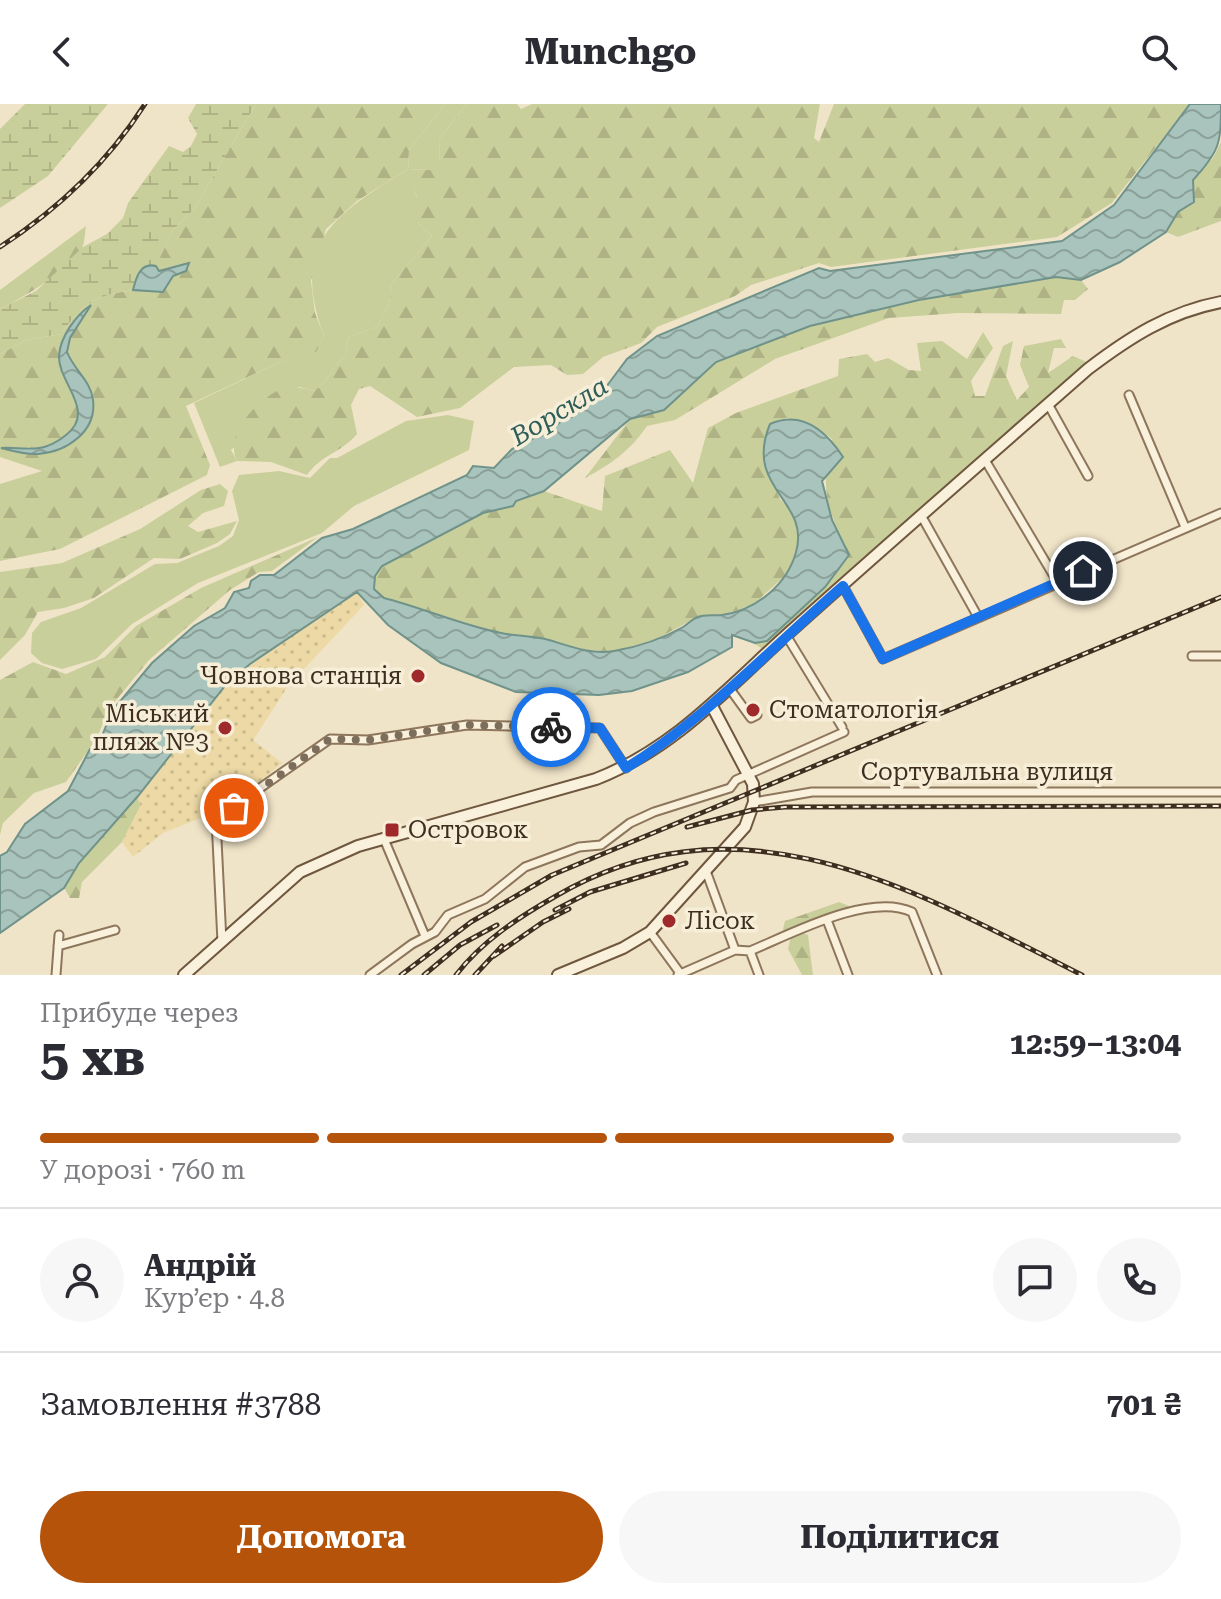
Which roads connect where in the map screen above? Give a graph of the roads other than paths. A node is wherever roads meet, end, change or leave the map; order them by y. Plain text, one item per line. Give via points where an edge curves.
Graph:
1 (1221, 302) edge
2 (1129, 395) dead end
3 (1048, 404) junction
4 (985, 460) junction
5 (1088, 476) dead end
6 (1221, 513) edge
7 (922, 517) junction
8 (1185, 527) junction
9 (1058, 583) junction
10 (843, 586) junction
11 (978, 617) junction
12 (786, 635) junction
13 (1192, 656) dead end
14 (1221, 656) edge
15 (730, 689) junction
16 (712, 706) junction
17 (757, 715) dead end
18 (626, 768) junction
19 (749, 775) junction
20 (1221, 792) edge
21 (754, 802) junction
22 (384, 839) junction
23 (706, 871) junction
24 (827, 920) junction
25 (115, 930) dead end
26 (650, 932) junction
27 (59, 935) dead end
28 (425, 936) junction
29 (222, 942) junction
30 (58, 946) junction
31 (735, 950) junction
32 (750, 951) junction
33 (679, 974) edge
34 (56, 975) edge
35 (184, 975) edge
36 (370, 975) edge
37 (558, 975) edge
38 (759, 975) edge
39 (848, 975) edge
40 (937, 975) edge

1 - 3 main road via 1165,318 1129,338
2 - 8 street
3 - 4 main road
3 - 5 street
4 - 7 main road
4 - 9 street
6 - 8 street
7 - 10 main road
7 - 11 street
8 - 9 street
9 - 11 street
10 - 11 street via 883,659
10 - 12 main road
12 - 15 main road
12 - 19 street via 843,729
13 - 14 street
15 - 16 main road
15 - 17 street via 751,718
16 - 18 main road
16 - 19 main road
18 - 22 main road
18 - 29 street via 600,728 476,724 368,740 330,739 216,819
19 - 21 main road
19 - 28 street via 730,788 630,823 601,845 579,847 525,867 485,899 448,915
20 - 21 street, Сортувальна вулиця via 812,792
21 - 23 main road via 742,832
22 - 28 street
22 - 29 main road via 300,872
23 - 26 main road
23 - 31 street
24 - 32 street
24 - 39 street
24 - 40 street via 855,910 912,912
25 - 30 street
26 - 33 street
26 - 37 main road
27 - 30 street
28 - 36 street
29 - 35 main road
30 - 34 street
31 - 32 street
31 - 33 street
32 - 38 street

